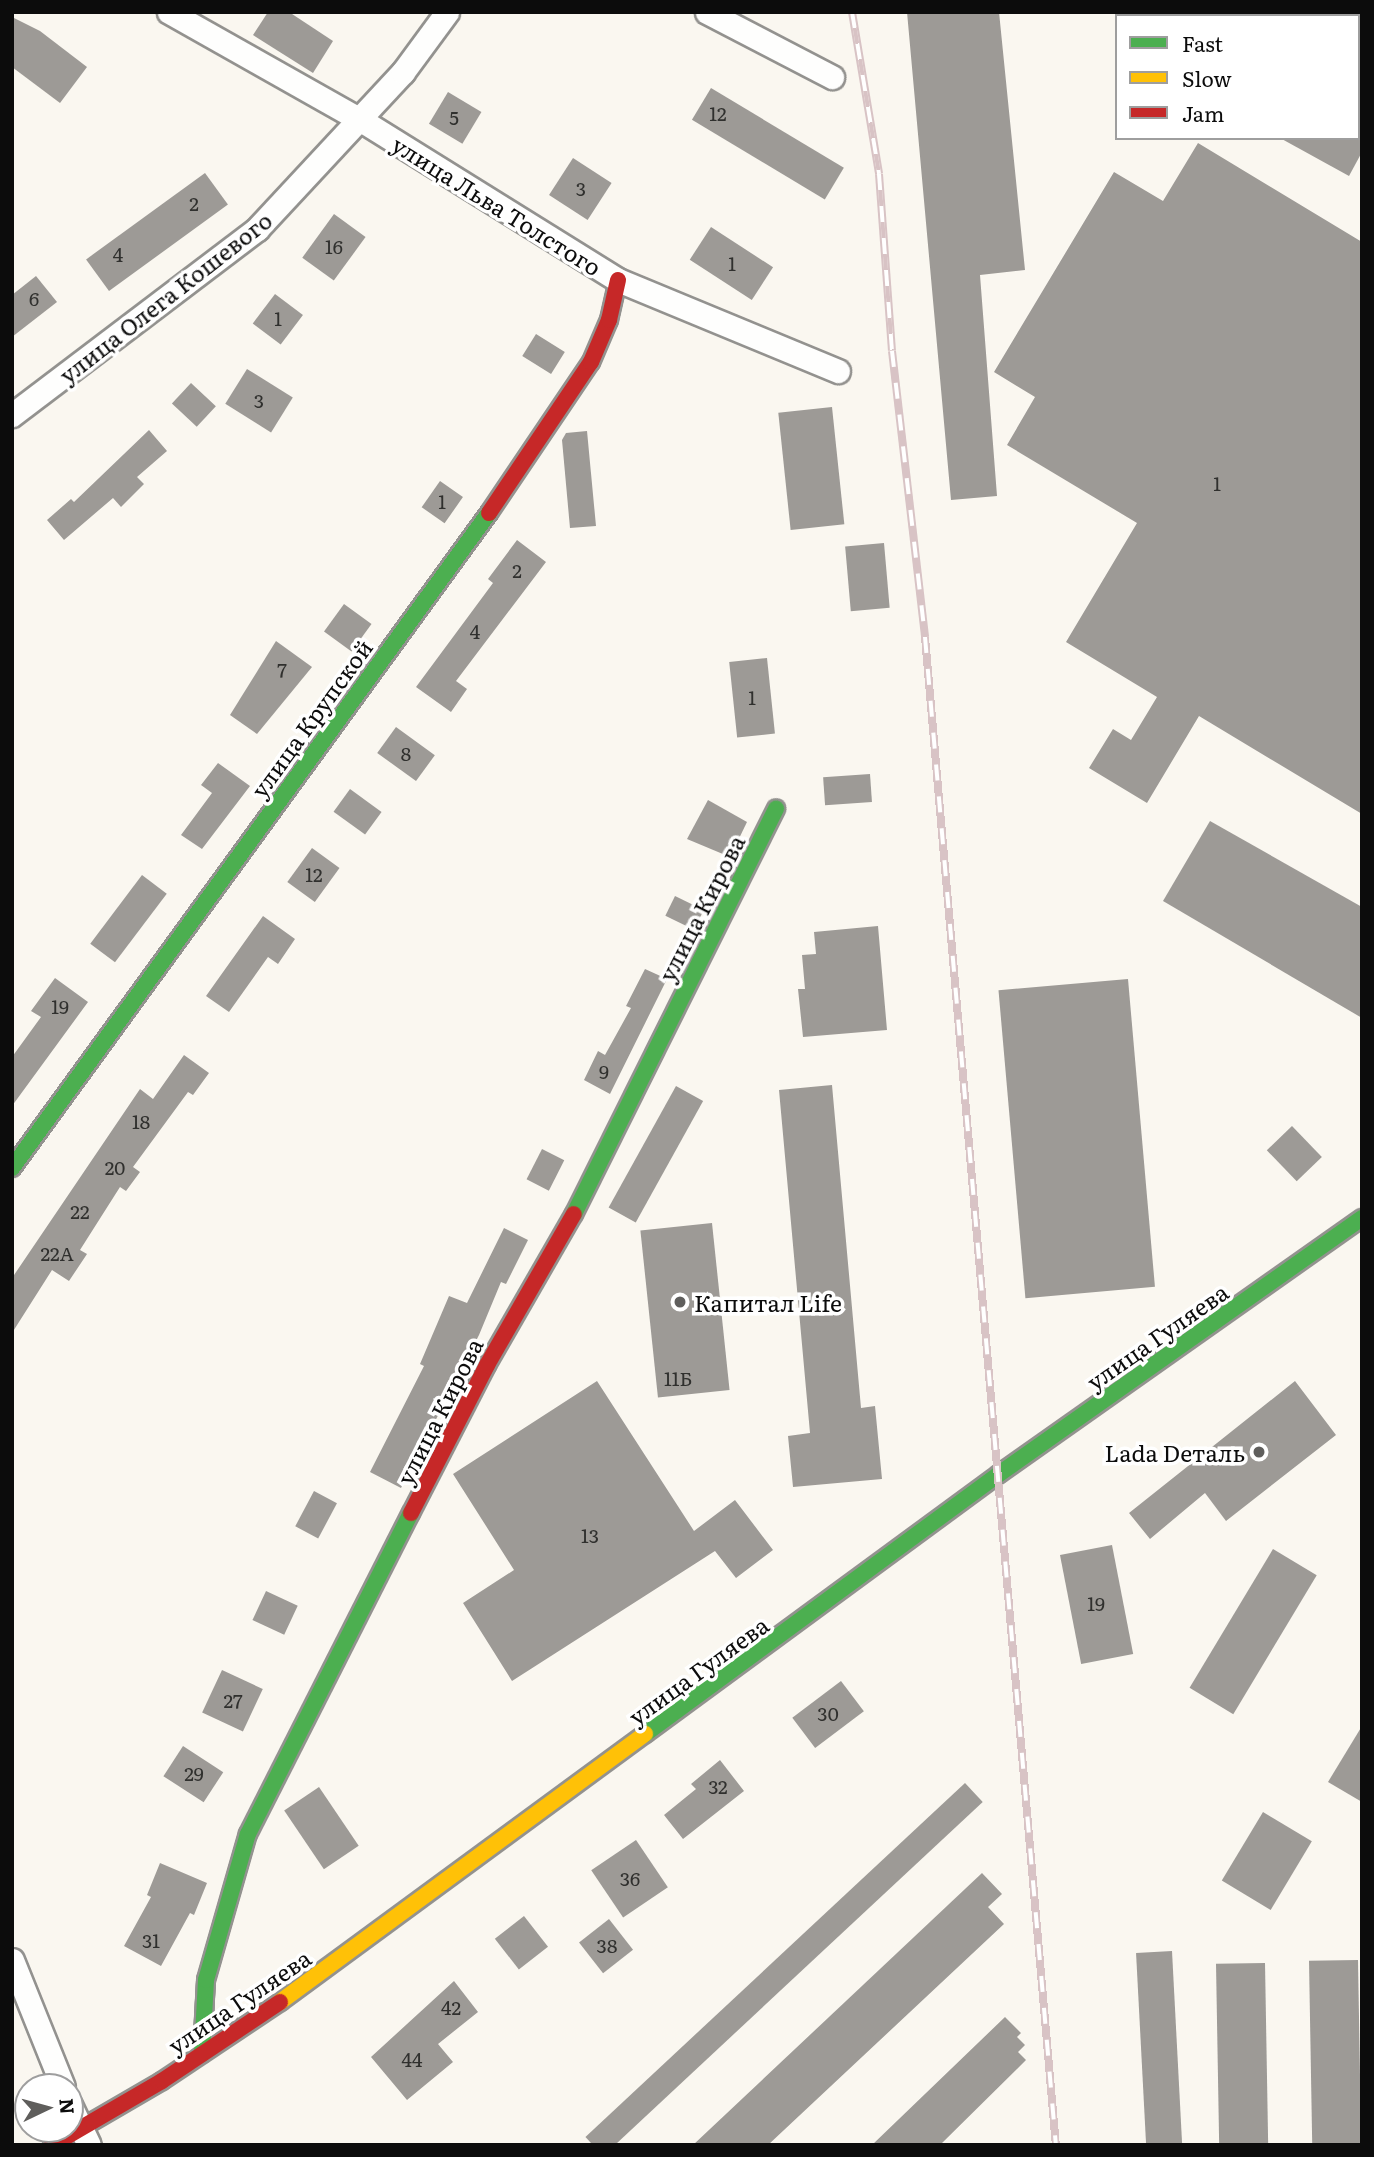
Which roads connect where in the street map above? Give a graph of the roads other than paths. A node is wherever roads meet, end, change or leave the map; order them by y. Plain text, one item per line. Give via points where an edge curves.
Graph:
1 (169, 12) edge
2 (447, 12) edge
3 (707, 12) edge
4 (832, 77) dead end
5 (360, 120) junction
6 (618, 280) junction
7 (838, 370) dead end
8 (12, 415) edge
9 (776, 808) dead end
10 (12, 1168) edge
11 (1362, 1218) edge
12 (12, 1960) edge
13 (202, 2054) junction
14 (58, 2073) edge
15 (84, 2137) edge

1 - 5 street, улица Льва Толстого
2 - 5 street, улица Олега Кошевого via 404,72
3 - 4 street
5 - 6 street, улица Льва Толстого
5 - 8 street, улица Олега Кошевого via 257,229
6 - 7 street, улица Льва Толстого
6 - 10 street, улица Крупской via 609,320 591,362 472,537
9 - 13 street, улица Кирова via 566,1229 487,1366 248,1834 206,1980
11 - 13 street, улица Гуляева via 999,1474 426,1898
12 - 14 street
13 - 15 street, улица Гуляева

